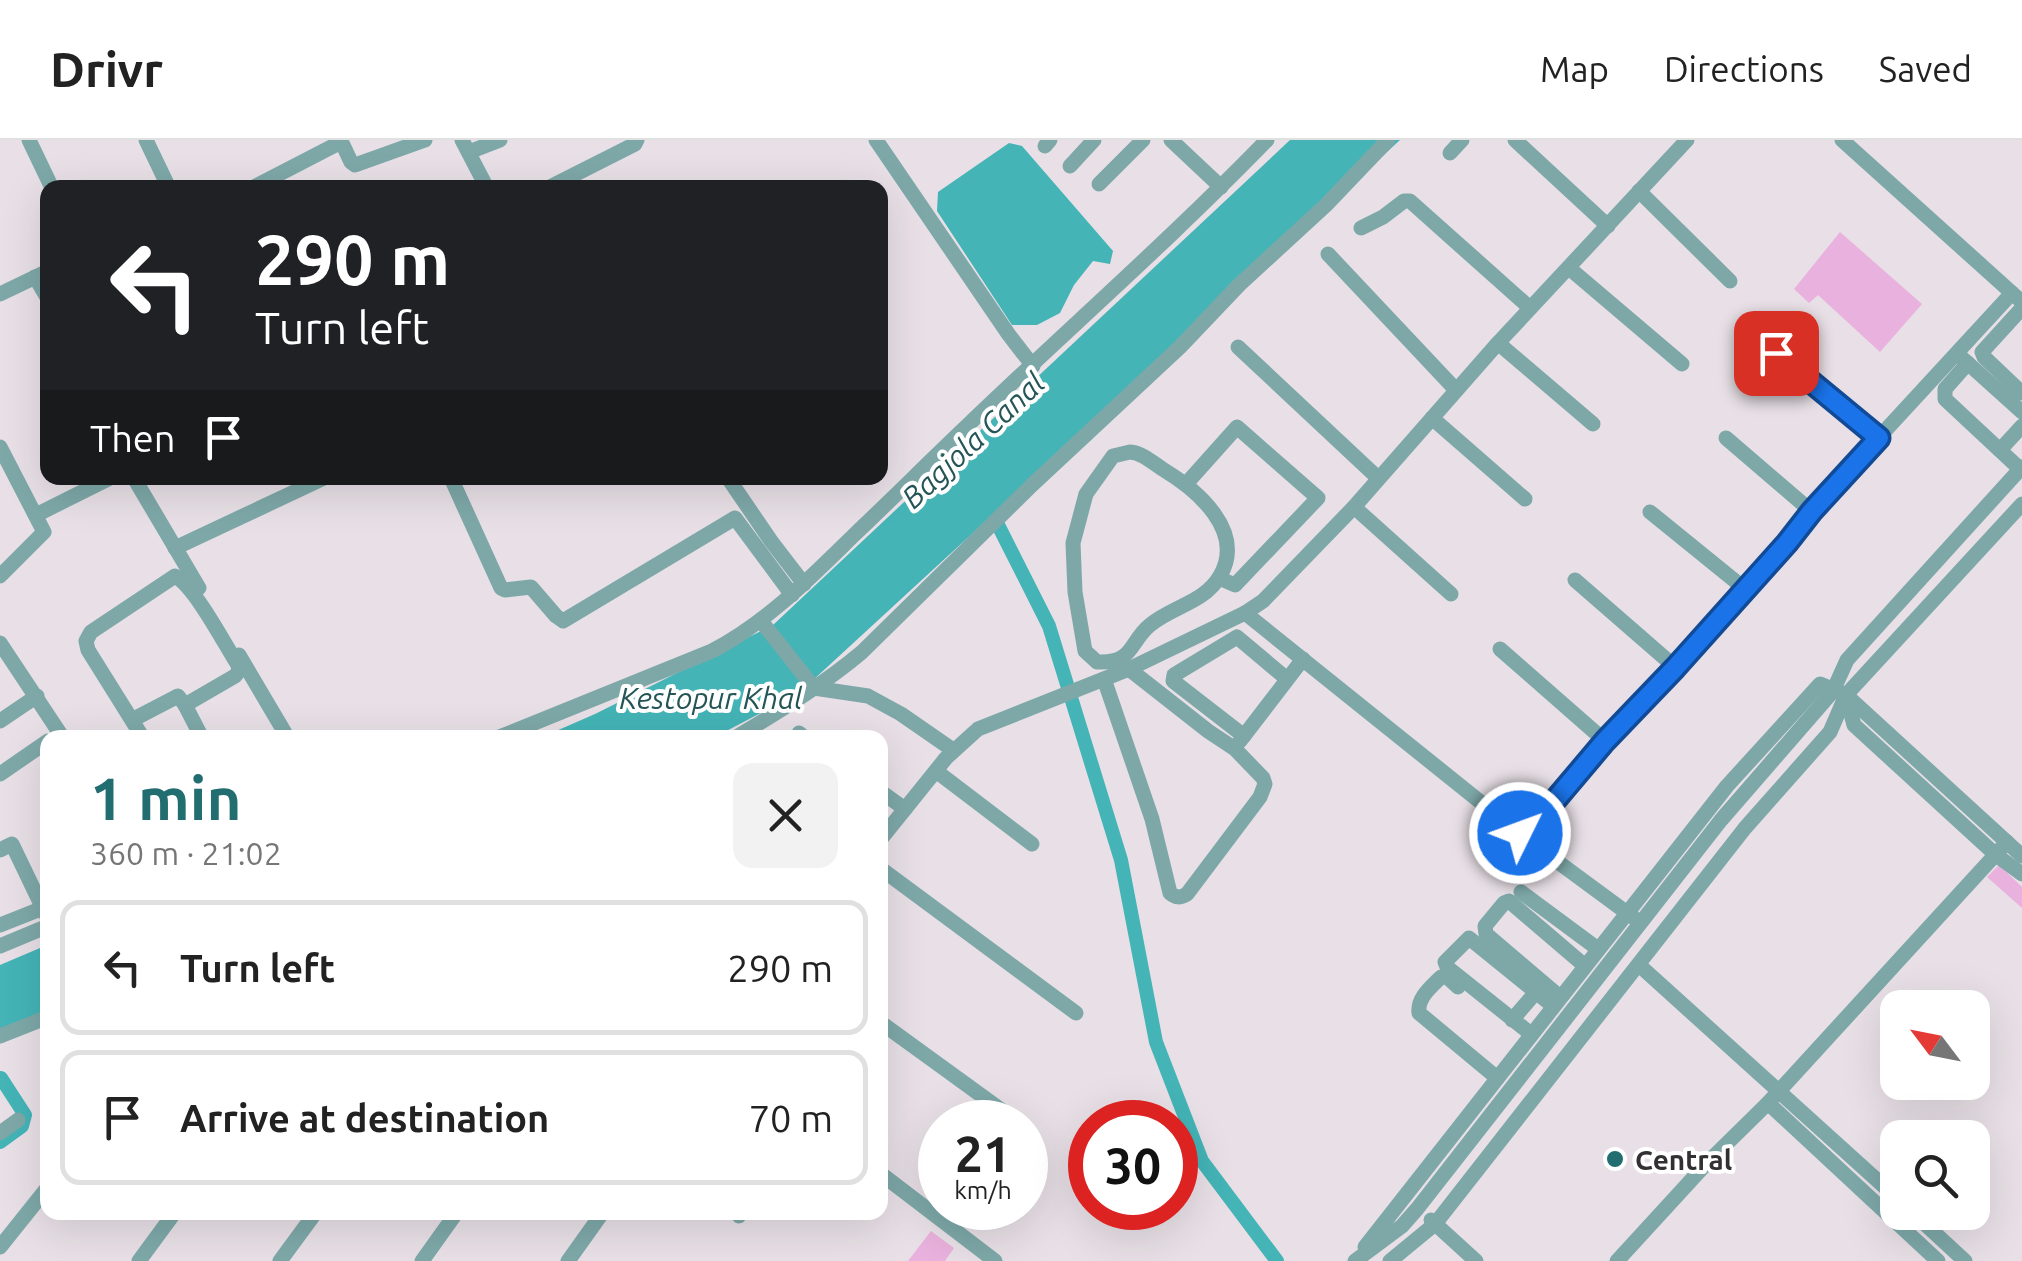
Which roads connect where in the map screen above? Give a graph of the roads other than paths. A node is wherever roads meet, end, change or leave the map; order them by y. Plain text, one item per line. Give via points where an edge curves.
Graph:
1 (30, 140) edge
2 (146, 140) edge
3 (370, 140) edge
4 (425, 140) edge
5 (500, 140) edge
6 (637, 140) edge
7 (876, 140) edge
8 (1094, 140) edge
9 (1143, 140) edge
10 (1171, 140) edge
11 (1267, 140) edge
12 (1388, 140) edge
13 (1462, 140) edge
14 (1515, 140) edge
15 (1842, 140) edge
16 (1683, 141) edge
17 (395, 145) edge
18 (466, 146) edge
19 (1450, 153) dead end
20 (378, 158) junction
21 (1070, 166) dead end
22 (48, 180) edge
23 (166, 180) edge
24 (267, 180) edge
25 (483, 180) edge
26 (564, 180) edge
27 (1100, 184) dead end
28 (1221, 188) junction
29 (1639, 191) junction
30 (1608, 226) junction
31 (1361, 228) dead end
32 (1328, 254) dead end
33 (1569, 268) junction
34 (40, 274) edge
35 (1730, 281) dead end
36 (0, 294) edge
37 (1530, 308) junction
38 (2018, 310) edge
39 (1498, 343) junction
40 (1238, 347) dead end
41 (1776, 353) dead end
42 (1962, 358) junction
43 (1682, 364) dead end
44 (1033, 366) junction
45 (1456, 390) junction
46 (2022, 393) edge
47 (2022, 412) edge
48 (1432, 418) junction
49 (1593, 424) dead end
50 (2019, 434) edge
51 (1726, 438) dead end
52 (1879, 438) junction
53 (0, 447) edge
54 (2000, 450) junction
55 (2021, 468) edge
56 (1378, 478) junction
57 (1186, 484) junction
58 (96, 485) edge
59 (138, 485) edge
60 (309, 485) edge
61 (453, 485) edge
62 (731, 485) edge
63 (1525, 499) dead end
64 (2022, 504) edge
65 (1354, 507) junction
66 (1812, 511) junction
67 (742, 512) junction
68 (1650, 512) dead end
69 (36, 515) junction
70 (176, 548) junction
71 (0, 576) edge
72 (1219, 578) junction
73 (1575, 580) dead end
74 (1235, 585) junction
75 (798, 589) junction
76 (1745, 590) junction
77 (1451, 594) dead end
78 (1215, 608) junction
79 (1247, 612) junction
80 (761, 621) junction
81 (0, 643) edge
82 (1500, 649) dead end
83 (1303, 660) junction
84 (6, 665) edge
85 (1124, 666) junction
86 (1675, 668) junction
87 (1288, 679) junction
88 (1098, 681) junction
89 (813, 686) junction
90 (1840, 693) junction
91 (37, 696) junction
92 (185, 705) junction
93 (132, 720) junction
94 (0, 721) edge
95 (53, 730) edge
96 (138, 730) edge
97 (198, 730) edge
98 (283, 730) edge
99 (517, 730) edge
100 (747, 730) edge
101 (1605, 741) junction
102 (1239, 742) junction
103 (40, 748) edge
104 (953, 750) junction
105 (936, 771) junction
106 (0, 774) edge
107 (888, 797) edge
108 (905, 809) junction
109 (888, 830) edge
110 (1524, 837) junction
111 (2008, 842) junction
112 (1032, 844) dead end
113 (0, 850) edge
114 (1996, 855) junction
115 (2022, 856) edge
116 (888, 874) edge
117 (2022, 874) edge
118 (1521, 892) dead end
119 (40, 905) edge
120 (1627, 912) junction
121 (40, 919) edge
122 (40, 922) edge
123 (1641, 923) junction
124 (0, 925) edge
125 (0, 946) edge
126 (1598, 949) junction
127 (1639, 965) junction
128 (1585, 966) junction
129 (1536, 992) junction
130 (1556, 1002) junction
131 (1076, 1012) dead end
132 (40, 1020) edge
133 (1512, 1020) junction
134 (888, 1028) edge
135 (0, 1036) edge
136 (1528, 1038) junction
137 (1496, 1077) junction
138 (1774, 1096) junction
139 (988, 1100) edge
140 (18, 1120) dead end
141 (0, 1133) edge
142 (888, 1180) edge
143 (1880, 1184) edge
144 (40, 1198) edge
145 (1417, 1209) junction
146 (169, 1220) edge
147 (310, 1220) edge
148 (451, 1220) edge
149 (597, 1220) edge
150 (1436, 1224) junction
151 (1931, 1230) edge
152 (0, 1247) edge
153 (144, 1256) edge
154 (162, 1261) edge
155 (280, 1261) edge
156 (422, 1261) edge
157 (568, 1261) edge
158 (995, 1261) edge
159 (1355, 1261) edge
160 (1390, 1261) edge
161 (1476, 1261) edge
162 (1618, 1261) edge
163 (1938, 1261) edge
164 (1964, 1261) edge

1 - 22 street
2 - 23 street
3 - 20 street
4 - 17 street
5 - 18 street
6 - 26 street
7 - 44 street
8 - 21 street
9 - 27 street
10 - 28 street
11 - 28 street
12 - 89 street via 862,652
13 - 19 street
14 - 30 street
15 - 38 street
16 - 29 street
17 - 20 street
18 - 25 street
20 - 24 street via 353,164 338,143
28 - 44 street
29 - 30 street
29 - 35 street
30 - 33 street
31 - 37 street via 1410,201
32 - 45 street
33 - 37 street
33 - 43 street
34 - 36 street
37 - 39 street
38 - 42 street
38 - 46 street via 1982,354
39 - 45 street
39 - 49 street
40 - 56 street
41 - 52 street
42 - 47 street
42 - 52 street
42 - 54 street via 1945,400
44 - 75 street
45 - 48 street
48 - 56 street
48 - 63 street
50 - 54 street
51 - 66 street
52 - 66 street
53 - 69 street
54 - 55 street
55 - 90 street via 1847,660
56 - 65 street
57 - 72 street via 1222,526 1226,550
57 - 74 street via 1237,427 1318,498
57 - 85 street via 1130,452 1113,456 1086,494 1073,543 1085,651 1096,662
58 - 69 street
59 - 70 street
60 - 70 street
61 - 67 street via 501,588 531,588 563,621
62 - 67 street
64 - 90 street
65 - 77 street
65 - 79 street
66 - 76 street
67 - 75 street
68 - 76 street
69 - 71 street via 43,534
70 - 98 street
72 - 74 street
72 - 78 street
73 - 86 street
74 - 79 street
75 - 80 street
76 - 86 street
78 - 79 street
78 - 85 street
78 - 85 street via 1149,625
79 - 83 street
80 - 89 street
80 - 99 street via 712,650
81 - 84 street
82 - 101 street
83 - 87 street
83 - 110 street
84 - 91 street
85 - 88 street
85 - 102 street via 1208,732
86 - 101 street
87 - 102 street
87 - 102 street via 1236,636 1174,676
88 - 102 street via 1139,778 1174,896 1187,894 1264,790
88 - 104 street via 978,729
89 - 100 street
89 - 104 street via 868,696
90 - 111 street
90 - 114 street via 1854,725
90 - 120 street via 1820,684 1726,786
90 - 123 street via 1721,820
90 - 127 street via 1830,732
91 - 94 street
91 - 95 street
92 - 93 street via 178,696
92 - 93 street via 240,669 175,576 86,641
92 - 97 street
93 - 96 street
101 - 110 street
103 - 106 street
104 - 105 street
105 - 108 street
105 - 112 street
107 - 108 street
108 - 109 street
110 - 120 street
111 - 114 street
111 - 115 street
113 - 119 street via 12,844
114 - 117 street
114 - 138 street
116 - 131 street
118 - 126 street
120 - 123 street
120 - 126 street
121 - 124 street
122 - 125 street
123 - 145 street
126 - 128 street
127 - 138 street
127 - 150 street
128 - 130 street
128 - 130 street via 1512,903 1504,902 1494,914 1486,934
129 - 130 street
129 - 133 street
129 - 133 street via 1468,938 1449,957 1447,967
130 - 136 street
132 - 135 street
133 - 136 street
134 - 139 street
136 - 137 street
136 - 137 street via 1446,976 1420,1000 1420,1013
137 - 159 street
138 - 143 street
138 - 162 street
138 - 163 street
140 - 141 street
142 - 158 street
144 - 152 street
145 - 150 street
145 - 159 street
146 - 153 street
147 - 155 street
148 - 156 street
149 - 157 street
150 - 160 street
150 - 161 street
151 - 164 street
153 - 154 street

